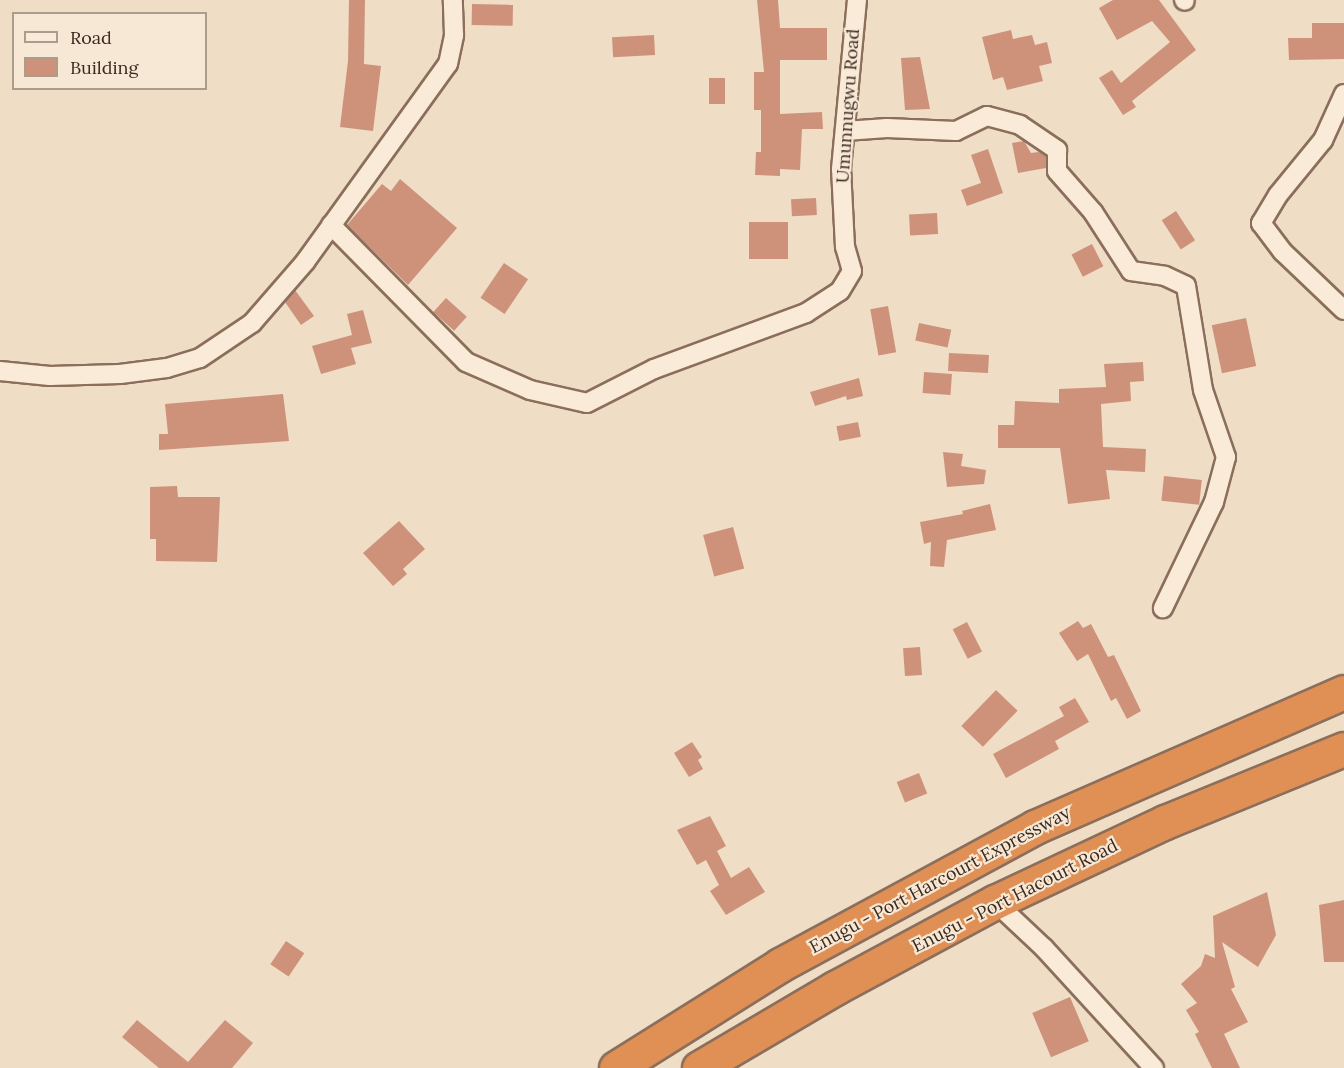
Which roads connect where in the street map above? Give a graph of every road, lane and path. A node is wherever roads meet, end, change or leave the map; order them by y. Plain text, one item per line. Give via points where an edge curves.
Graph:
1 (453, 0) edge
2 (857, 0) edge
3 (1344, 94) edge
4 (844, 131) junction
5 (331, 225) junction
6 (1344, 310) edge
7 (0, 371) edge
8 (1163, 608) dead end
9 (1344, 692) edge
10 (1344, 749) edge
11 (995, 902) junction
12 (616, 1068) edge
13 (699, 1068) edge
14 (1154, 1068) edge

1 - 5 street via 454,35 448,64
2 - 4 street, Umunnugwu Road
3 - 6 street via 1323,140 1278,195 1261,223 1283,252
4 - 5 street, Umunnugwu Road via 841,169 845,247 852,271 840,291 806,313 654,369 587,403 530,390 466,362
4 - 8 street via 956,131 987,116 1020,125 1057,150 1057,171 1094,212 1131,271 1165,276 1186,286 1203,390 1226,457 1214,502
5 - 7 street via 266,309 200,358 167,368 120,374 50,376
9 - 12 highway, Enugu - Port Harcourt Expressway via 1035,827 780,965
10 - 11 highway, Enugu - Port Hacourt Road via 1165,822
11 - 13 highway, Enugu - Port Hacourt Road
11 - 14 street via 1044,948

